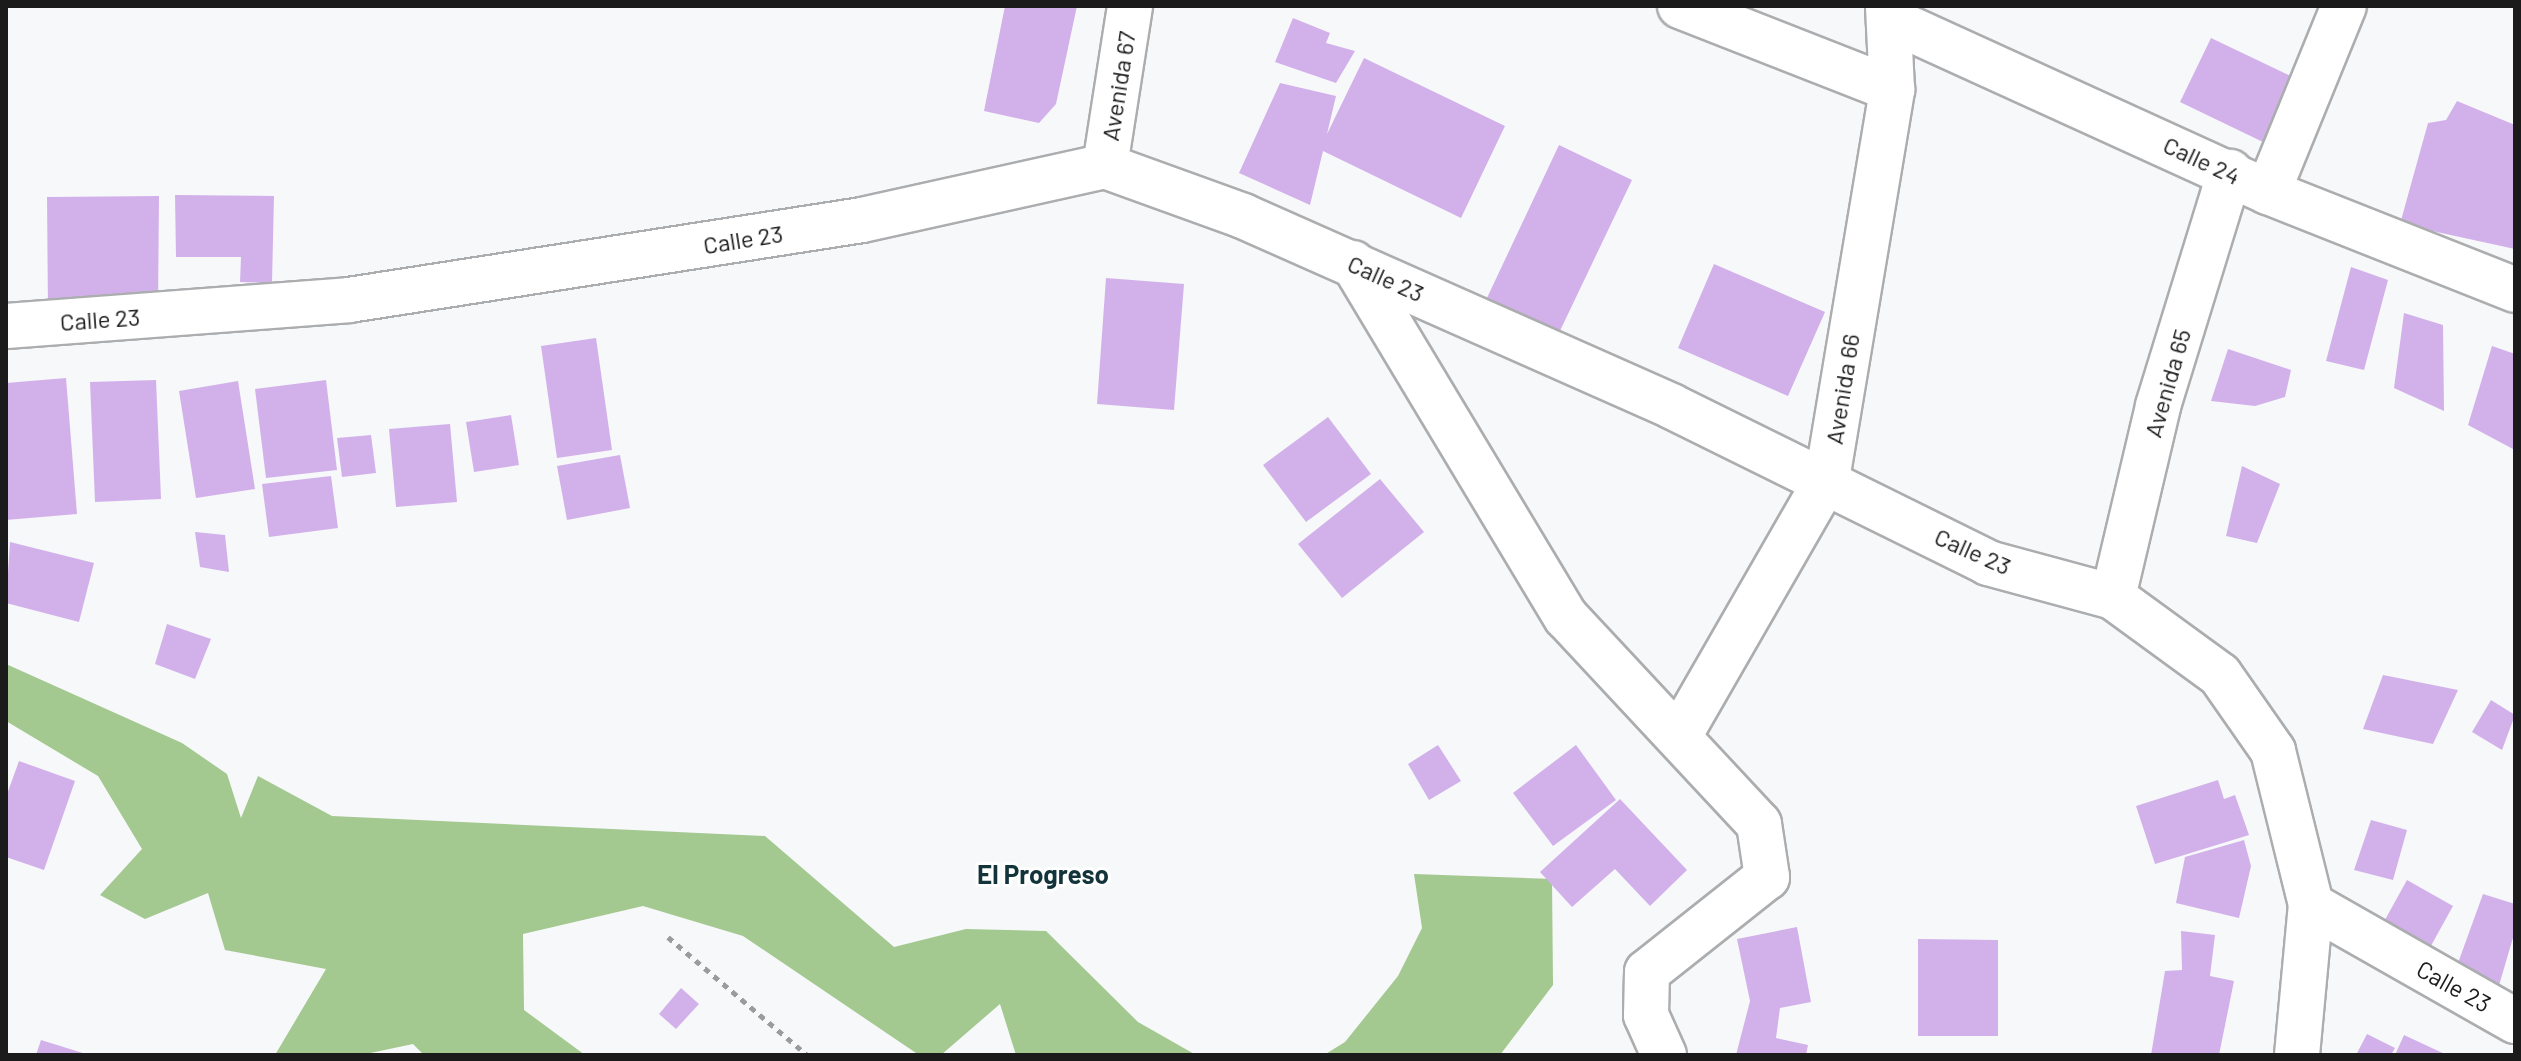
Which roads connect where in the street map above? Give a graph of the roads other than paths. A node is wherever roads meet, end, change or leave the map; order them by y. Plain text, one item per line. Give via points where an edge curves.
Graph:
1 (1130, 6) edge
2 (1680, 6) edge
3 (2344, 6) edge
4 (1890, 14) edge
5 (1892, 89) junction
6 (1105, 166) junction
7 (2230, 172) junction
8 (2268, 192) junction
9 (1353, 263) junction
10 (2515, 290) edge
11 (6, 326) edge
12 (1827, 479) junction
13 (2113, 597) junction
14 (1679, 736) junction
15 (2311, 905) junction
16 (2515, 1021) edge
17 (1664, 1055) edge
18 (2297, 1055) edge

1 - 6 street, Avenida 67
2 - 5 street
3 - 8 street
4 - 5 street, Avenida 66
4 - 7 street, Calle 24
5 - 12 street, Avenida 66
6 - 9 street, Calle 23
6 - 11 street, Calle 23 via 862,220 349,300
7 - 8 street, Calle 24
7 - 13 street, Avenida 65 via 2158,406
8 - 10 street, Calle 24
9 - 12 street, Calle 23
9 - 14 street via 1566,617
12 - 13 street, Calle 23 via 1988,563
12 - 14 street, Avenida 66
13 - 15 street, Calle 23 via 2220,675 2273,751
14 - 17 street via 1759,824 1767,877 1647,972 1646,1015
15 - 16 street, Calle 23
15 - 18 street

